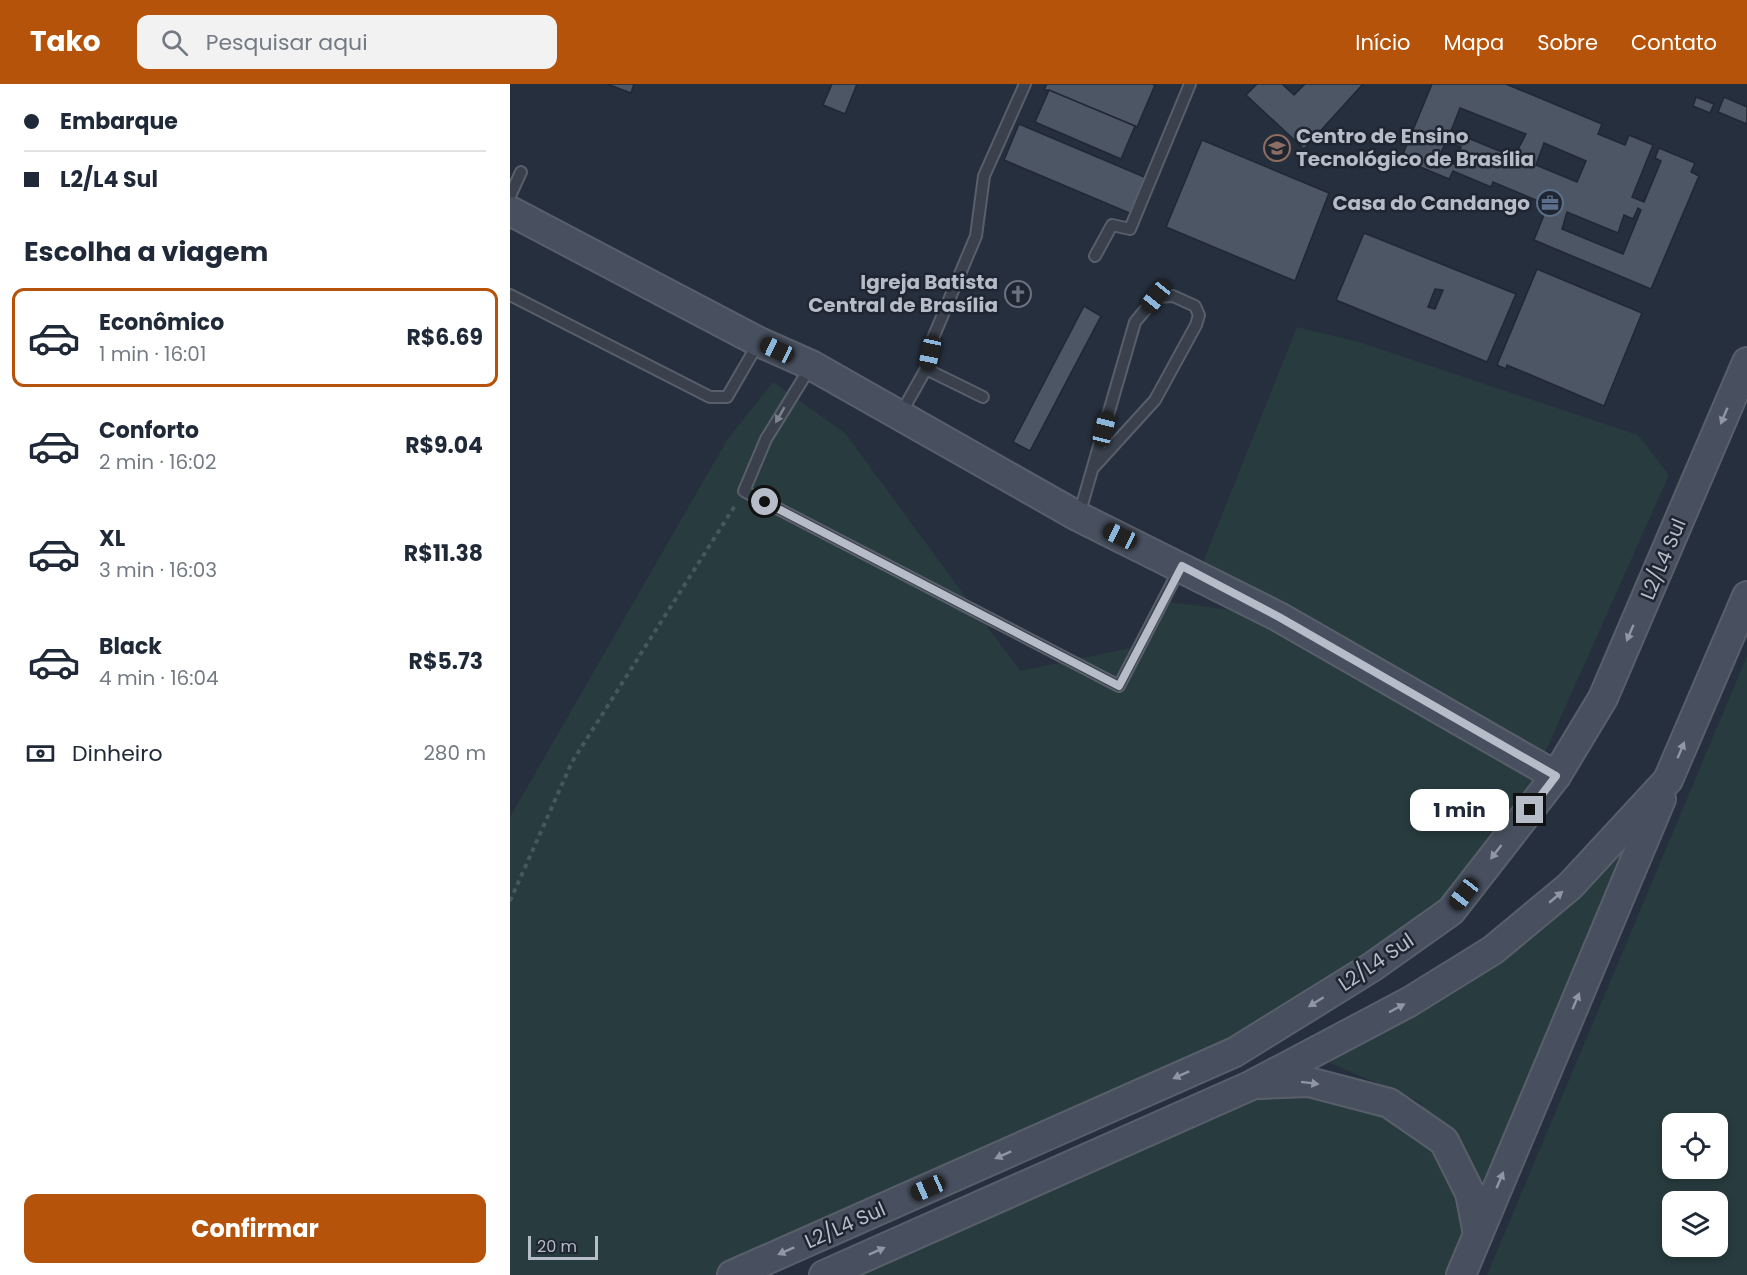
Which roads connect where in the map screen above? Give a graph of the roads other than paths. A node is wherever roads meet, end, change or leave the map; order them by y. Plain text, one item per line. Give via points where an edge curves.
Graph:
1 (1025, 84) edge
2 (1190, 84) edge
3 (521, 172) dead end
4 (510, 196) edge
5 (510, 211) edge
6 (1095, 256) dead end
7 (510, 295) edge
8 (759, 342) junction
9 (1747, 362) edge
10 (811, 365) junction
11 (926, 369) junction
12 (983, 397) dead end
13 (900, 416) junction
14 (1094, 467) junction
15 (1079, 517) junction
16 (1182, 566) junction
17 (1747, 596) edge
18 (1556, 776) junction
19 (1668, 780) junction
20 (1252, 1084) junction
21 (1478, 1234) junction
22 (732, 1275) edge
23 (824, 1275) edge
24 (1461, 1275) edge

1 - 11 lane via 984,176 976,236 933,338
2 - 6 lane via 1130,229 1112,225
3 - 4 lane
5 - 8 main road
7 - 8 lane via 710,397 727,396
8 - 10 main road
9 -> 18 main road, L2/L4 Sul via 1603,698
10 - 13 main road
10 -> 16 lane via 766,440 744,491 1119,686
11 - 12 lane
11 - 13 lane
13 - 15 main road
14 - 14 lane via 1135,322 1156,297 1173,296 1195,306 1199,315 1196,325 1155,400
14 - 15 lane
15 - 16 main road
16 - 18 main road via 1279,617
19 -> 17 main road, L2/L4 Sul
18 -> 22 main road, L2/L4 Sul via 1451,911 1372,967 1234,1052
20 -> 19 main road, L2/L4 Sul via 1409,1002 1493,950 1570,886
21 -> 19 main road, L2/L4 Sul
20 -> 21 main road via 1309,1082 1389,1102 1444,1140 1470,1193
23 -> 20 main road, L2/L4 Sul
21 - 24 main road, L2/L4 Sul

